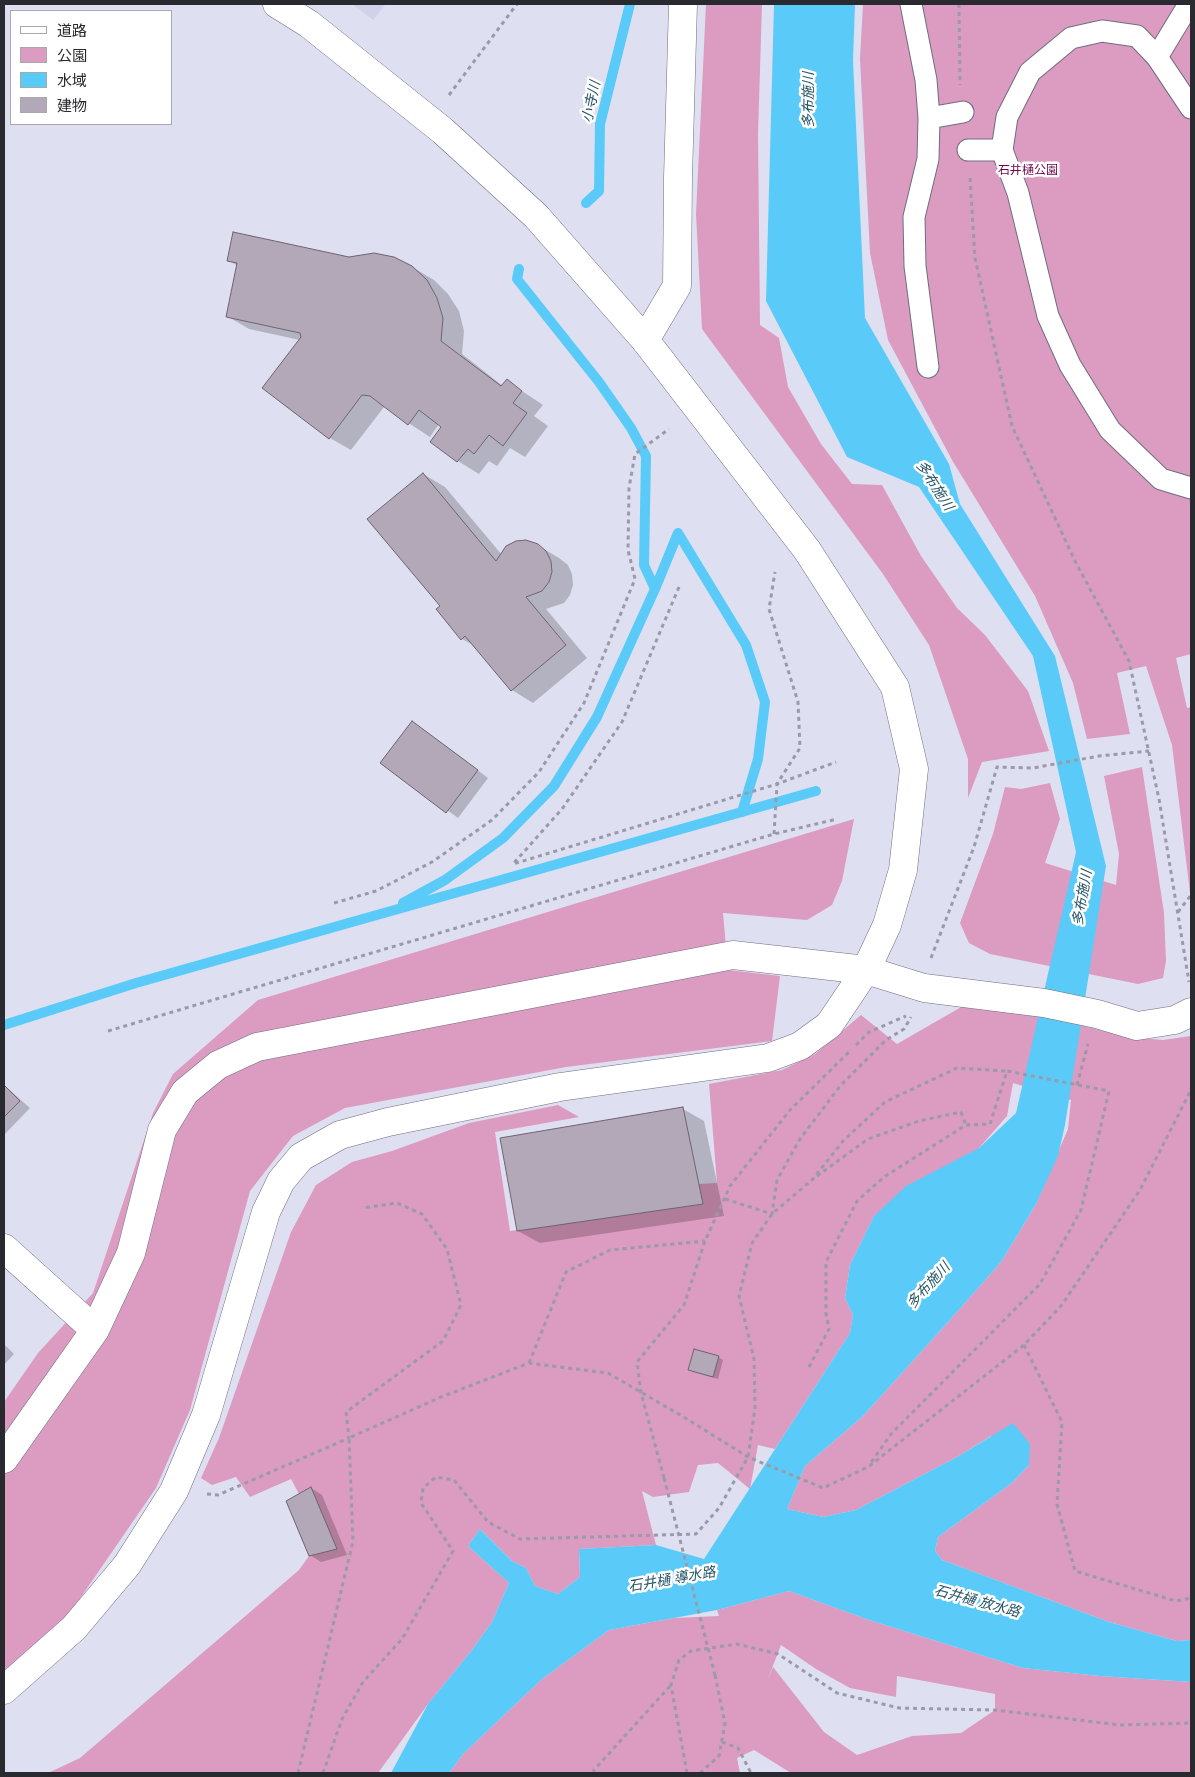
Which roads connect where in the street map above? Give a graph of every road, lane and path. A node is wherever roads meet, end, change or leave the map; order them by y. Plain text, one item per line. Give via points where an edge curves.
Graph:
1 (276, 4) edge
2 (518, 4) edge
3 (683, 4) edge
4 (911, 4) edge
5 (959, 4) edge
6 (1189, 4) edge
7 (1157, 57) junction
8 (1191, 108) edge
9 (963, 112) joint
10 (929, 118) junction
11 (432, 121) junction
12 (968, 150) joint
13 (1002, 150) junction
14 (645, 340) junction
15 (928, 367) dead end
16 (669, 429) dead end
17 (1191, 488) edge
18 (775, 572) dead end
19 (679, 587) dead end
20 (1149, 751) junction
21 (836, 762) dead end
22 (778, 784) junction
23 (837, 819) dead end
24 (774, 834) junction
25 (1191, 895) edge
26 (334, 903) dead end
27 (1178, 912) junction
28 (866, 970) junction
29 (924, 988) junction
30 (1191, 1000) edge
31 (1097, 1014) junction
32 (108, 1031) dead end
33 (1007, 1071) junction
34 (1077, 1085) junction
35 (1191, 1090) edge
36 (966, 1125) junction
37 (813, 1179) junction
38 (725, 1198) junction
39 (362, 1208) dead end
40 (772, 1214) junction
41 (705, 1241) junction
42 (4, 1248) edge
43 (95, 1330) junction
44 (1024, 1345) junction
45 (529, 1364) junction
46 (809, 1367) dead end
47 (641, 1393) junction
48 (349, 1438) junction
49 (748, 1458) junction
50 (4, 1459) edge
51 (868, 1467) junction
52 (174, 1491) junction
53 (1191, 1598) edge
54 (671, 1685) junction
55 (4, 1690) edge
56 (1191, 1723) edge
57 (722, 1742) junction
58 (298, 1773) edge
59 (323, 1773) edge
60 (594, 1773) edge
61 (687, 1773) edge
62 (700, 1773) edge
63 (751, 1773) edge

1 - 11 street via 308,24
2 - 11 path via 472,62
3 - 14 street via 678,286
4 - 10 street via 926,80
5 - 9 path via 959,80
6 - 7 street
7 - 8 street
7 - 13 street via 1137,36 1102,31 1071,38 1030,72 1007,117
9 - 10 street
10 - 15 street via 928,159 914,218 915,266
11 - 14 street via 536,216
12 - 13 street
12 - 20 path via 975,258 1012,426 1076,563 1130,661
13 - 17 street via 1018,193 1048,316 1070,365 1110,430 1161,479
14 - 28 street via 807,550 895,687 914,769 903,870 887,925
16 - 26 path via 635,454 629,488 628,550 635,579 584,703 539,772 492,820 432,862 376,891
18 - 22 path via 769,609 798,702 800,748
19 - 22 path via 622,722 562,809 513,864
20 - 27 path
20 - 29 path via 1033,768 997,767 974,847 931,960
21 - 22 path
22 - 24 path
23 - 24 path
24 - 32 path
25 - 27 path
27 - 30 path
28 - 29 street
28 - 43 street via 733,955 257,1047 218,1065 185,1092 162,1130 131,1253
28 - 52 street via 828,1025 800,1046 768,1058 560,1087 388,1122 340,1135 301,1157 281,1181 266,1212 206,1415
29 - 31 street
30 - 31 street via 1175,1020 1137,1026
31 - 34 path
33 - 34 path
33 - 36 path via 990,1124
33 - 37 path via 957,1068 885,1102 843,1141
34 - 51 path via 1109,1091 1081,1210 1040,1284 891,1434
35 - 44 path via 1140,1190 1061,1306
36 - 37 path via 961,1112 919,1121 868,1139
36 - 46 path via 884,1177 857,1201 826,1262 829,1329
37 - 40 path
38 - 40 path
38 - 40 path via 730,1186 790,1110 869,1032 913,1014 904,1029 886,1040 841,1085 800,1139 777,1180
38 - 41 path
39 - 48 path via 398,1203 422,1214 447,1249 461,1304 443,1341 346,1412
40 - 49 path via 752,1243 740,1296 754,1359 755,1408
41 - 45 path via 610,1250 566,1272
41 - 47 path via 684,1305 638,1362
42 - 43 street
43 - 50 street
44 - 51 path
44 - 53 path via 1062,1422 1057,1504 1074,1571 1176,1601
45 - 47 path via 608,1373
45 - 48 path via 441,1397
47 - 49 path
47 - 57 path, bridge via 715,1675 725,1723
48 - 52 path via 218,1495
48 - 58 path via 354,1541
49 - 51 path via 823,1488
49 - 59 path via 719,1508 696,1534 520,1539 488,1522 454,1480 436,1477 423,1488 421,1503 453,1551 402,1639 363,1682 342,1719
52 - 55 street via 128,1565 74,1628
54 - 56 path via 679,1660 691,1651 737,1644 778,1654 837,1693 899,1708 996,1710 1120,1725
54 - 60 path
54 - 61 path
57 - 62 path via 718,1756
57 - 63 path via 738,1748

